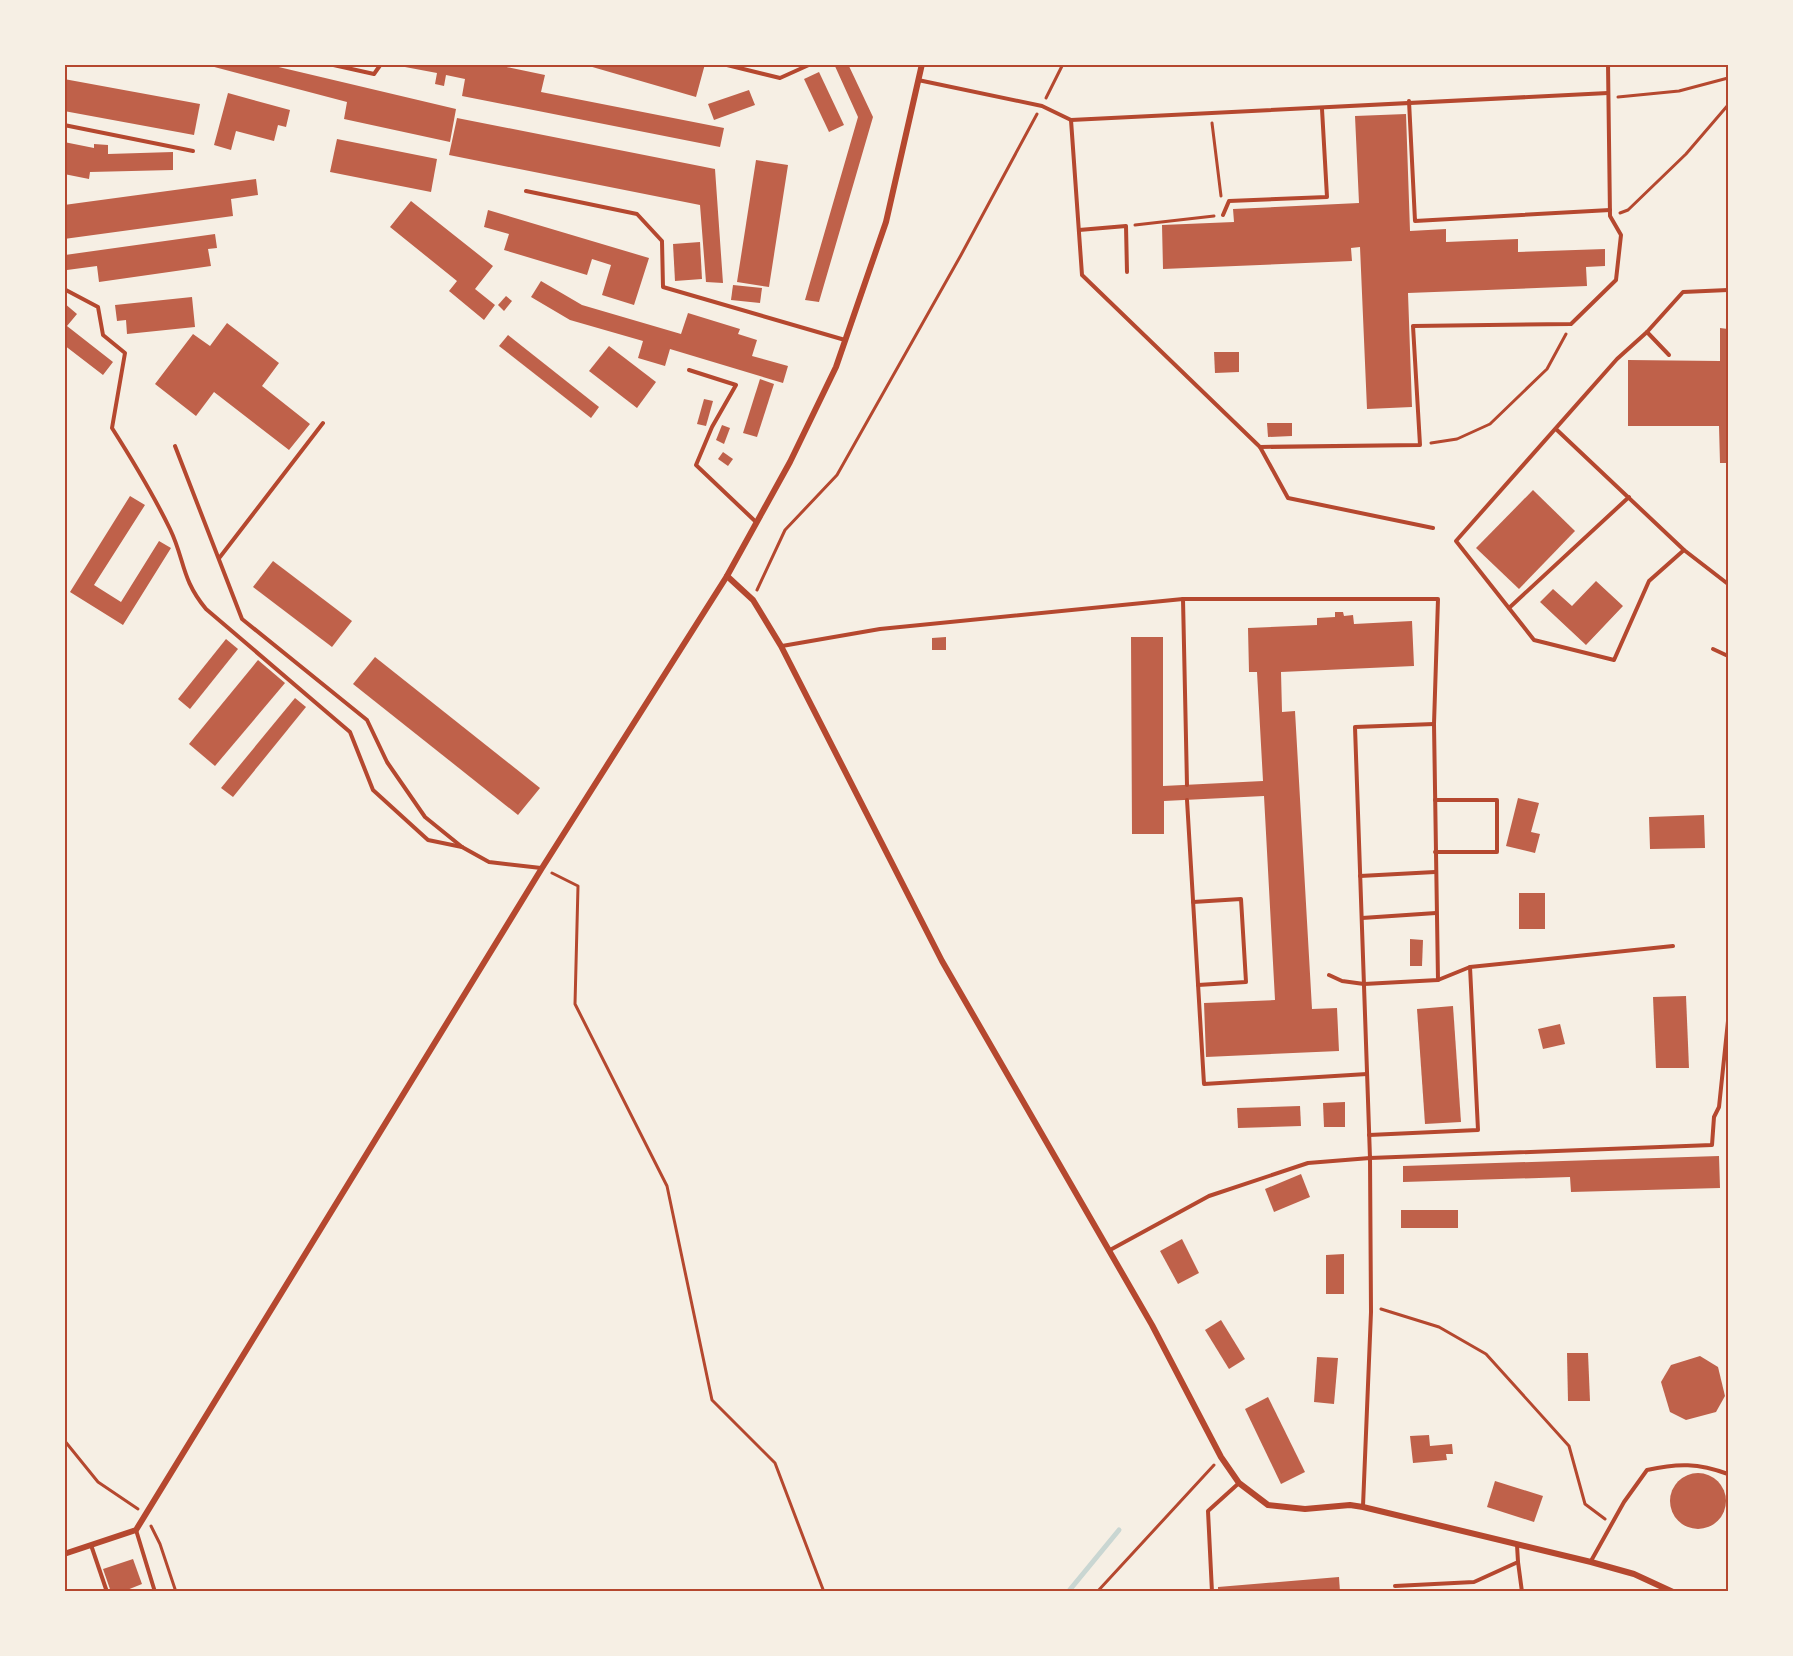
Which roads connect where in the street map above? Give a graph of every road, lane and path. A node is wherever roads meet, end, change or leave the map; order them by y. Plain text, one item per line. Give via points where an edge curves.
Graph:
1 (329, 64) edge
2 (381, 64) edge
3 (723, 64) edge
4 (811, 64) edge
5 (922, 64) edge
6 (1063, 64) edge
7 (1608, 64) edge
8 (1728, 78) edge
9 (918, 80) junction
10 (1608, 96) junction
11 (1409, 101) junction
12 (1728, 105) edge
13 (1042, 106) junction
14 (1322, 109) junction
15 (1211, 115) junction
16 (1071, 120) junction
17 (64, 125) edge
18 (193, 151) dead end
19 (526, 191) dead end
20 (1610, 210) junction
21 (1223, 215) joint
22 (1610, 216) junction
23 (1206, 217) dead end
24 (1144, 224) dead end
25 (1079, 230) junction
26 (1127, 273) dead end
27 (64, 289) edge
28 (1728, 290) edge
29 (1571, 324) junction
30 (1647, 332) junction
31 (845, 340) junction
32 (1669, 355) dead end
33 (689, 370) dead end
34 (323, 423) dead end
35 (1557, 430) junction
36 (175, 446) dead end
37 (1420, 446) junction
38 (1260, 447) junction
39 (1629, 497) junction
40 (757, 523) junction
41 (1432, 528) dead end
42 (1684, 550) junction
43 (220, 557) junction
44 (727, 576) junction
45 (1728, 584) edge
46 (1183, 599) junction
47 (753, 600) junction
48 (1509, 608) junction
49 (781, 646) junction
50 (1713, 649) dead end
51 (1728, 656) edge
52 (1434, 724) junction
53 (1187, 785) dead end
54 (1187, 800) dead end
55 (1435, 800) junction
56 (462, 847) junction
57 (1435, 852) junction
58 (542, 868) junction
59 (1435, 872) junction
60 (1360, 876) junction
61 (1193, 902) junction
62 (1436, 913) junction
63 (1361, 918) junction
64 (1674, 946) dead end
65 (1470, 967) junction
66 (1329, 975) dead end
67 (1438, 980) junction
68 (1364, 984) junction
69 (1198, 985) junction
70 (1728, 1021) edge
71 (1367, 1074) junction
72 (1369, 1135) junction
73 (1370, 1158) junction
74 (1110, 1250) junction
75 (1371, 1306) junction
76 (64, 1440) edge
77 (1221, 1457) junction
78 (1728, 1474) edge
79 (1239, 1483) junction
80 (1363, 1507) junction
81 (144, 1513) junction
82 (1612, 1524) junction
83 (136, 1530) junction
84 (91, 1545) junction
85 (1517, 1545) junction
86 (64, 1554) edge
87 (1518, 1562) junction
88 (1591, 1562) junction
89 (1395, 1586) dead end
90 (107, 1592) edge
91 (155, 1592) edge
92 (176, 1592) edge
93 (824, 1592) edge
94 (1097, 1592) edge
95 (1212, 1592) edge
96 (1522, 1592) edge
97 (1672, 1592) edge

1 - 2 lane via 374,74
3 - 4 lane via 780,78
5 - 9 street
6 - 13 path
7 - 10 lane
8 - 10 path via 1678,91
9 - 13 lane
9 - 31 street via 886,222
10 - 11 lane
10 - 20 lane
11 - 14 lane
11 - 20 lane via 1414,221
12 - 22 path via 1686,154 1628,210
13 - 16 lane
13 - 47 path via 837,475 785,530
14 - 15 lane
14 - 21 lane via 1327,197 1229,201
15 - 16 lane
15 - 21 path
16 - 25 lane
17 - 18 lane
19 - 31 lane via 637,214 662,242 663,287
20 - 22 lane
22 - 29 lane via 1622,235 1616,280
23 - 24 path
25 - 26 lane via 1126,226
25 - 38 lane via 1082,275
27 - 56 lane via 98,307 103,335 125,353 112,428 140,470 171,530 192,591 206,609 350,732 373,790 429,840
28 - 30 lane via 1683,292
29 - 37 path via 1547,369 1490,424 1457,438
29 - 37 lane via 1413,326
30 - 32 lane
30 - 35 lane via 1617,359
31 - 40 street via 836,367
33 - 40 lane via 736,385 696,465
34 - 43 lane
35 - 39 lane
35 - 48 lane via 1456,541
36 - 43 lane
37 - 38 lane
38 - 41 lane via 1288,498
39 - 42 lane
39 - 48 lane
40 - 44 street
42 - 45 lane
42 - 48 lane via 1649,581 1614,660 1534,640
43 - 56 lane via 242,619 367,720 387,762 425,817
44 - 47 street
44 - 58 street
46 - 49 lane via 880,629
46 - 52 lane via 1438,599
46 - 53 lane
47 - 49 street
49 - 74 street via 942,961
50 - 51 lane
52 - 55 lane
52 - 60 lane via 1354,727
54 - 61 lane
55 - 57 lane
55 - 57 lane via 1497,800 1497,852
56 - 58 lane via 489,862
57 - 59 lane
58 - 81 street
58 - 93 path via 578,886 575,1004 667,1186 712,1400 775,1464
59 - 60 lane
59 - 62 lane
60 - 63 lane
61 - 69 lane
61 - 69 lane via 1241,899 1242,911 1246,982
62 - 63 lane
62 - 67 lane
63 - 68 lane
64 - 65 lane
65 - 67 lane
65 - 72 lane via 1479,1130
66 - 68 lane
67 - 68 lane
68 - 71 lane
69 - 71 lane via 1204,1084
70 - 73 lane via 1712,1145
71 - 72 lane
72 - 73 lane
73 - 74 lane via 1308,1163 1209,1196
73 - 75 lane
74 - 77 street
75 - 80 lane
75 - 82 path via 1439,1327 1486,1354 1569,1446 1585,1504
76 - 81 path via 98,1482
77 - 79 street
77 - 94 path
78 - 82 lane via 1675,1463 1647,1470
79 - 80 street via 1268,1504 1305,1509
79 - 95 lane via 1208,1511
80 - 85 street
81 - 83 street
81 - 92 path via 160,1544
82 - 88 lane
83 - 84 street
83 - 91 lane
84 - 86 street
84 - 90 lane
85 - 87 lane
85 - 88 street
87 - 89 lane via 1474,1582
87 - 96 lane
88 - 97 street via 1634,1574

